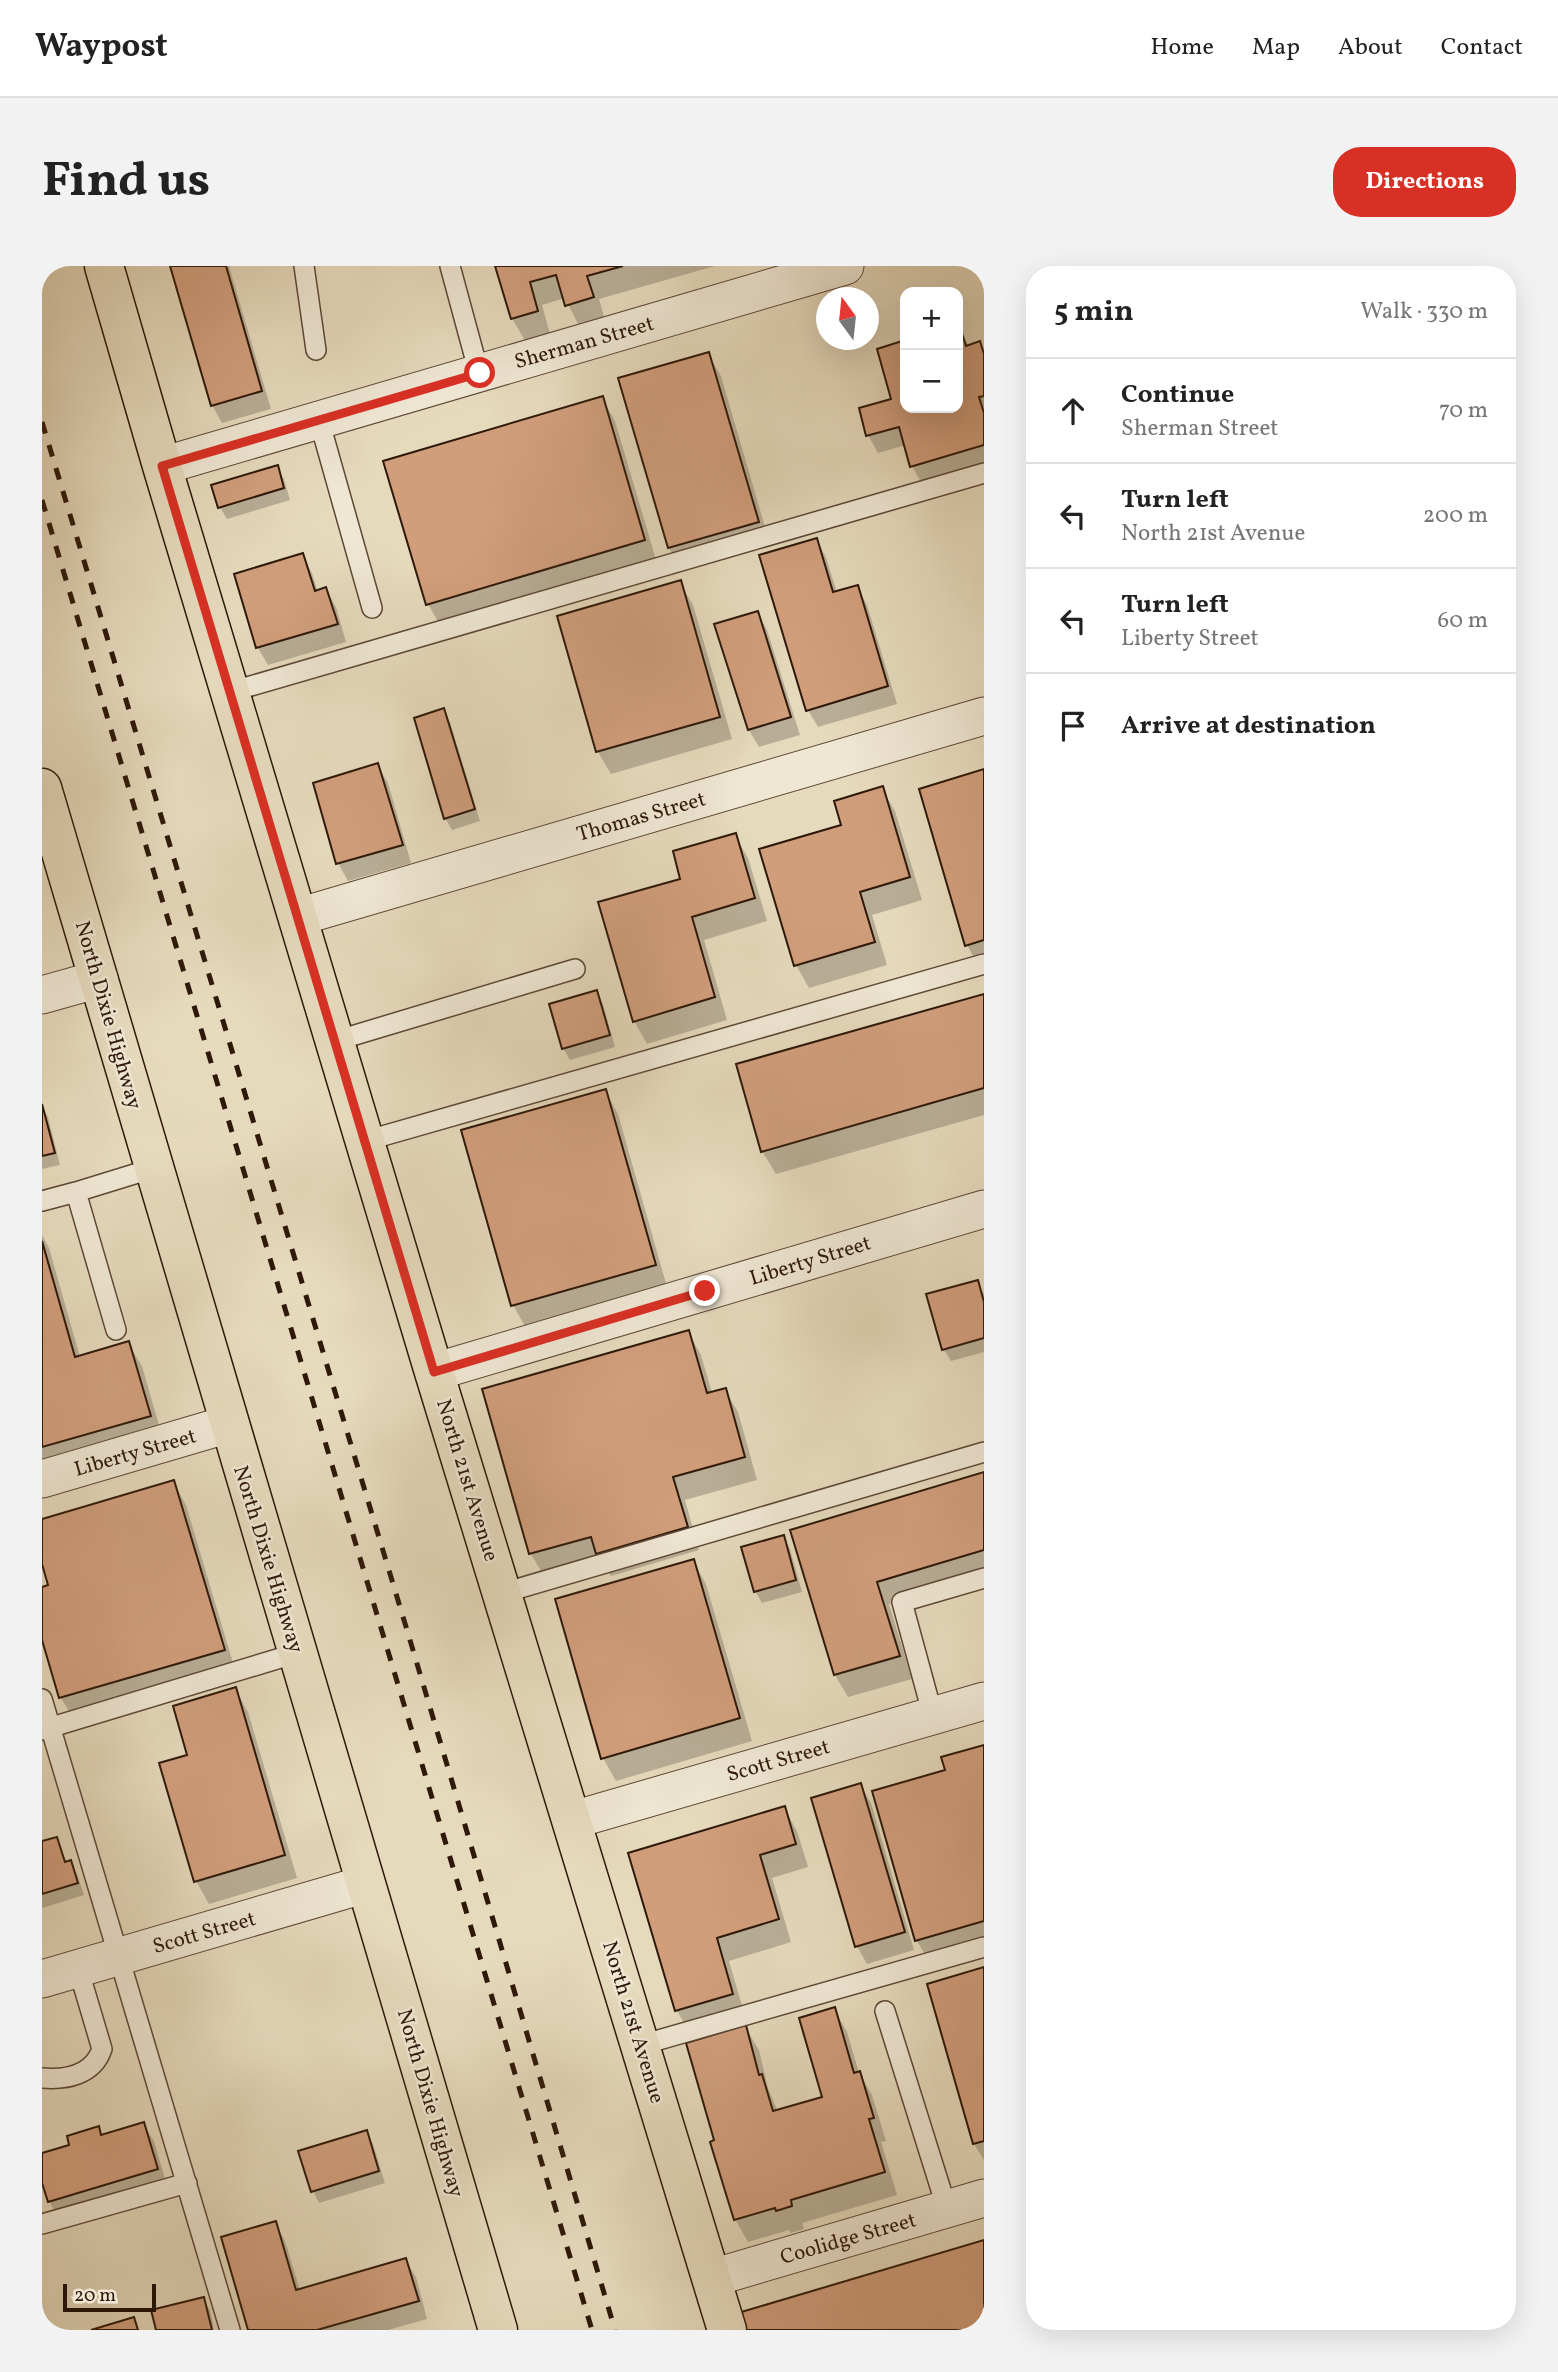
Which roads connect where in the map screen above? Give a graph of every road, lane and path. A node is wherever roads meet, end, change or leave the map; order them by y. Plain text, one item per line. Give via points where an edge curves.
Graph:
1 (104, 266) edge
2 (304, 266) edge
3 (450, 266) edge
4 (845, 266) edge
5 (316, 350) dead end
6 (480, 373) junction
7 (319, 420) junction
8 (162, 466) junction
9 (984, 474) edge
10 (372, 608) dead end
11 (230, 692) junction
12 (984, 716) edge
13 (42, 788) edge
14 (298, 917) junction
15 (984, 964) edge
16 (575, 969) dead end
17 (99, 979) junction
18 (42, 995) edge
19 (335, 1041) junction
20 (365, 1141) junction
21 (154, 1168) junction
22 (76, 1192) junction
23 (42, 1200) edge
24 (984, 1209) edge
25 (116, 1330) dead end
26 (434, 1372) junction
27 (229, 1424) junction
28 (984, 1452) edge
29 (42, 1479) edge
30 (984, 1577) edge
31 (503, 1594) junction
32 (297, 1653) junction
33 (42, 1699) edge
34 (984, 1701) edge
35 (933, 1716) junction
36 (46, 1729) edge
37 (573, 1820) junction
38 (366, 1884) junction
39 (984, 1947) edge
40 (120, 1956) junction
41 (78, 1968) junction
42 (42, 1979) edge
43 (885, 2011) dead end
44 (641, 2045) junction
45 (42, 2078) edge
46 (187, 2183) junction
47 (984, 2198) edge
48 (947, 2209) junction
49 (42, 2224) edge
50 (712, 2278) junction
51 (230, 2330) edge
52 (498, 2330) edge
53 (727, 2330) edge

1 - 8 main road, North 21st Avenue
2 - 5 lane
3 - 6 lane
4 - 6 street, Sherman Street
6 - 7 street, Sherman Street
7 - 8 street, Sherman Street
7 - 10 lane
8 - 11 main road, North 21st Avenue
9 - 11 lane
11 - 14 main road, North 21st Avenue
12 - 14 street, Thomas Street
13 - 17 main road, North Dixie Highway
14 - 19 main road, North 21st Avenue
15 - 20 lane
16 - 19 lane
17 - 18 street
17 - 21 main road, North Dixie Highway
19 - 20 main road, North 21st Avenue
20 - 26 main road, North 21st Avenue
21 - 22 lane
21 - 27 main road, North Dixie Highway
22 - 23 lane
22 - 25 lane
24 - 26 street, Liberty Street
26 - 31 main road, North 21st Avenue
27 - 29 street, Liberty Street
27 - 32 main road, North Dixie Highway
28 - 31 lane
30 - 35 lane via 902,1602
31 - 37 main road, North 21st Avenue
32 - 36 lane
32 - 38 main road, North Dixie Highway
33 - 36 lane
34 - 35 street, Scott Street
35 - 37 street, Scott Street
36 - 40 lane
37 - 44 main road, North 21st Avenue
38 - 40 street, Scott Street
38 - 52 main road, North Dixie Highway
39 - 44 lane
40 - 41 street, Scott Street
40 - 46 lane
41 - 42 street, Scott Street
41 - 45 lane via 102,2049 98,2062 87,2071 58,2080
43 - 48 lane
44 - 50 main road, North 21st Avenue
46 - 49 lane
46 - 51 lane
47 - 48 street, Coolidge Street
48 - 50 street, Coolidge Street
50 - 53 main road, North 21st Avenue

